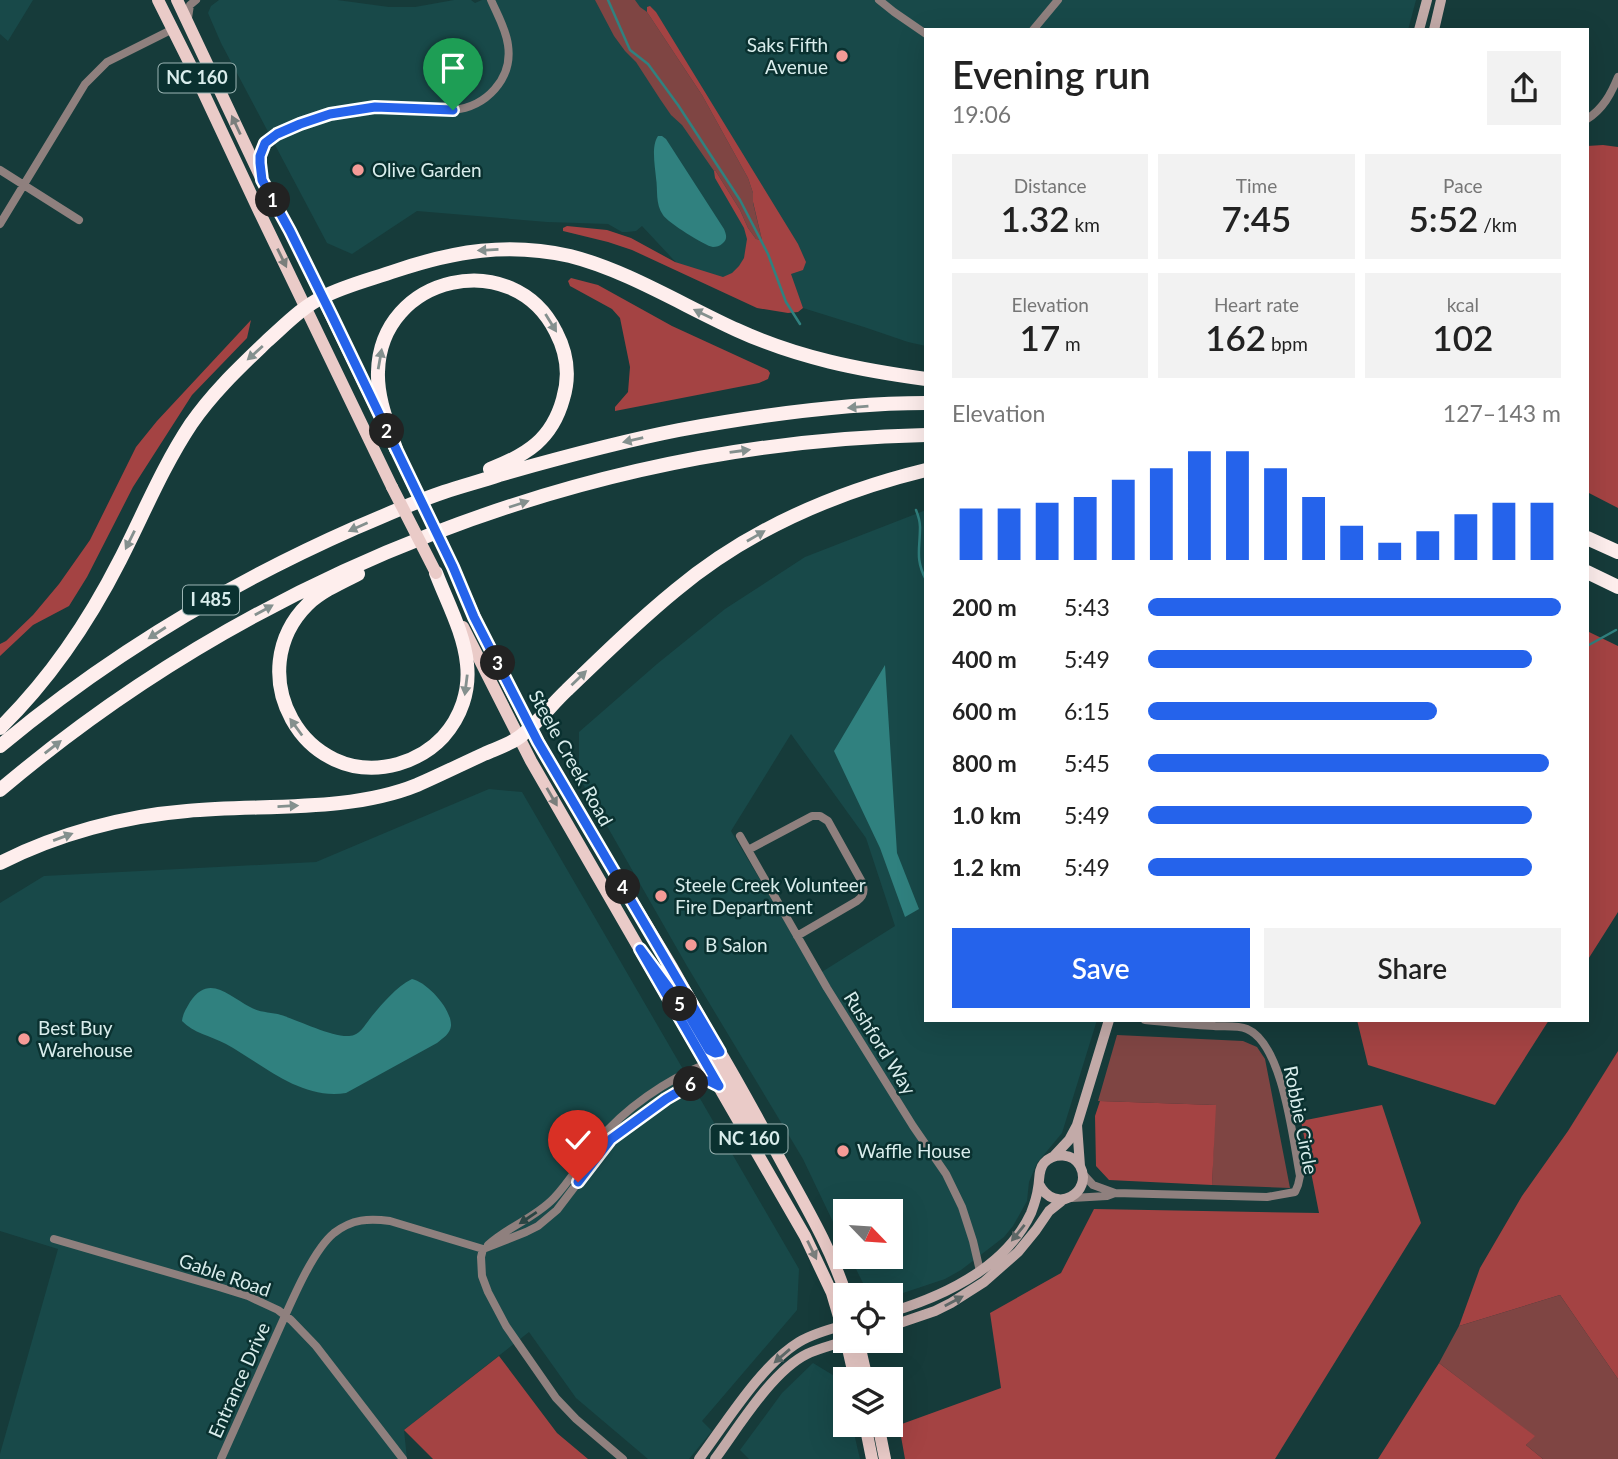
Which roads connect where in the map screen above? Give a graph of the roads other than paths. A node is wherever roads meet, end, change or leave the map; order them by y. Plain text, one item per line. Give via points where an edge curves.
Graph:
1 (158, 0) edge
2 (177, 0) edge
3 (196, 0) edge
4 (491, 0) edge
5 (879, 0) edge
6 (1058, 0) edge
7 (1428, 0) edge
8 (1441, 0) edge
9 (189, 24) junction
10 (1035, 28) edge
11 (1420, 28) edge
12 (1427, 28) edge
13 (1434, 28) edge
14 (173, 29) junction
15 (924, 33) edge
16 (211, 70) junction
17 (1618, 77) edge
18 (1589, 119) edge
19 (0, 170) edge
20 (262, 180) junction
21 (23, 186) junction
22 (79, 219) dead end
23 (0, 224) edge
24 (322, 297) junction
25 (306, 308) junction
26 (924, 379) edge
27 (924, 403) edge
28 (924, 435) edge
29 (396, 449) junction
30 (924, 471) edge
31 (444, 492) junction
32 (481, 516) junction
33 (1589, 539) edge
34 (1618, 552) edge
35 (436, 573) junction
36 (1589, 573) edge
37 (1618, 587) edge
38 (531, 726) junction
39 (0, 728) edge
40 (518, 738) junction
41 (0, 746) edge
42 (0, 790) edge
43 (740, 836) dead end
44 (748, 850) junction
45 (0, 863) edge
46 (797, 936) junction
47 (640, 949) junction
48 (1108, 1022) edge
49 (1172, 1022) edge
50 (720, 1052) junction
51 (706, 1063) junction
52 (719, 1086) junction
53 (1077, 1125) junction
54 (1054, 1156) junction
55 (782, 1163) junction
56 (1082, 1170) junction
57 (1039, 1184) junction
58 (1115, 1193) junction
59 (1066, 1199) junction
60 (54, 1239) dead end
61 (483, 1249) junction
62 (980, 1271) junction
63 (842, 1283) edge
64 (833, 1296) edge
65 (903, 1308) edge
66 (285, 1316) junction
67 (903, 1322) edge
68 (833, 1337) edge
69 (833, 1341) edge
70 (868, 1437) edge
71 (881, 1437) edge
72 (221, 1459) edge
73 (403, 1459) edge
74 (623, 1459) edge
75 (699, 1459) edge
76 (715, 1459) edge
77 (872, 1459) edge
78 (886, 1459) edge

1 - 14 main road, Steele Creek Road / NC 160
2 - 9 main road, Steele Creek Road / NC 160
3 - 9 street via 188,9
4 - 20 street via 509,52 504,75 487,97 453,110 362,108 288,128 265,143 260,156
5 - 15 street
6 - 10 street
7 - 11 street
7 - 12 street
8 - 13 street
9 - 16 main road, Steele Creek Road / NC 160
14 - 16 main road via 180,29 201,67
14 - 21 street via 95,72
14 -> 25 main road, Steele Creek Road / NC 160
20 -> 16 main road, Steele Creek Road / NC 160
17 - 18 street via 1604,105
19 - 21 street
20 - 24 main road, Steele Creek Road / NC 160
21 - 22 street
21 - 23 street
24 - 25 highway
26 -> 24 highway via 845,367 794,353 604,268 540,251 459,253
24 - 29 main road, Steele Creek Road / NC 160
25 - 35 main road, Steele Creek Road / NC 160, bridge
25 -> 39 highway via 237,370 192,423 79,633 32,695
27 -> 31 highway, I 485 via 774,414 648,436
32 -> 28 highway, I 485 via 587,484 727,453
29 -> 31 highway via 380,399 377,371 388,330 404,308 437,286 466,280 507,286 535,303 554,326 567,364 565,393 556,418 544,437 523,455
29 - 38 main road, Steele Creek Road / NC 160, bridge
38 -> 30 highway via 677,589 737,547 831,499
31 -> 41 highway, I 485 via 321,543 211,600 102,669
35 -> 32 highway via 468,667 465,696 455,720 431,748 401,763 367,768 325,755 298,730 283,701 280,655 293,622 326,590
42 -> 32 highway, I 485 via 78,728 203,644 356,565
33 - 34 highway
35 - 40 main road, Steele Creek Road / NC 160
36 - 37 highway
38 - 40 highway
38 - 50 main road, Steele Creek Road / NC 160
45 -> 40 highway via 78,832 149,816 380,796 414,786
40 -> 47 main road, Steele Creek Road / NC 160
43 - 44 street, Rushford Way
44 - 46 street, Rushford Way
44 - 46 street via 812,816 828,821 864,892 857,901
46 - 62 street, Rushford Way via 946,1174
47 - 50 main road via 709,1050
47 - 51 main road, Steele Creek Road / NC 160
48 - 53 street
49 - 58 street, Robbie Circle via 1240,1027 1256,1034 1270,1052 1282,1088 1300,1181 1295,1192 1267,1197
50 - 55 main road, Steele Creek Road / NC 160
51 - 52 main road, Steele Creek Road / NC 160
51 - 55 main road via 720,1070
51 -> 61 street via 623,1114 554,1198
52 - 61 street via 697,1081 666,1099 611,1139 566,1200 538,1226
52 -> 64 main road, Steele Creek Road / NC 160 via 805,1236
53 - 54 street
53 - 56 street
54 - 56 street via 1071,1157
54 - 57 street via 1041,1168
55 - 63 main road, Steele Creek Road / NC 160
56 - 58 street, Robbie Circle via 1093,1185
56 - 59 street via 1081,1188
57 - 59 street via 1048,1196
57 -> 62 street via 1026,1225
58 - 59 street, Robbie Circle
67 -> 59 street via 951,1303 985,1282 1028,1242 1049,1211
60 - 66 street, Gable Road via 248,1296
61 - 66 street, Entrance Drive via 390,1221 354,1222 325,1242
61 - 74 street via 482,1277 511,1335 555,1398
62 - 65 street via 947,1292
66 - 72 street, Entrance Drive
66 - 73 street, Gable Road via 316,1346
68 -> 75 street via 800,1341 785,1352
69 - 76 street via 788,1367
70 - 77 main road
71 - 78 main road

